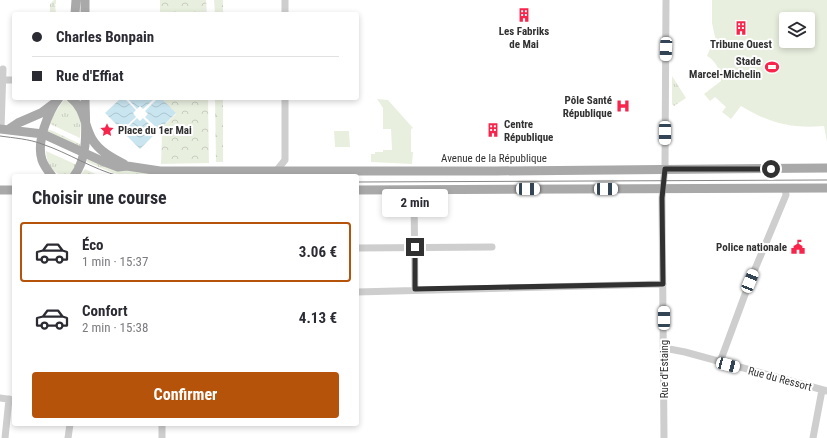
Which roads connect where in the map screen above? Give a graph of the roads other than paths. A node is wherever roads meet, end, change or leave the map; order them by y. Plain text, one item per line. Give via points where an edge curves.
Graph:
1 (76, 0) edge
2 (85, 0) edge
3 (285, 0) edge
4 (666, 0) edge
5 (75, 12) edge
6 (85, 12) edge
7 (285, 12) edge
8 (3, 69) dead end
9 (2, 80) junction
10 (12, 80) edge
11 (73, 100) edge
12 (85, 100) edge
13 (285, 100) edge
14 (57, 101) edge
15 (85, 117) junction
16 (3, 129) edge
17 (42, 138) junction
18 (84, 152) junction
19 (285, 160) junction
20 (127, 166) junction
21 (827, 168) edge
22 (665, 169) junction
23 (277, 170) junction
24 (295, 170) junction
25 (51, 174) edge
26 (75, 174) edge
27 (161, 174) edge
28 (664, 185) junction
29 (785, 188) junction
30 (827, 188) edge
31 (0, 190) edge
32 (12, 190) edge
33 (359, 190) edge
34 (414, 190) junction
35 (415, 247) junction
36 (492, 247) dead end
37 (359, 248) edge
38 (663, 284) junction
39 (415, 289) junction
40 (359, 292) edge
41 (664, 348) junction
42 (720, 362) junction
43 (825, 391) edge
44 (0, 398) edge
45 (12, 400) edge
46 (70, 426) edge
47 (162, 426) edge
48 (6, 438) edge
49 (68, 438) edge
50 (162, 438) edge
51 (664, 438) edge
52 (813, 438) edge

1 - 5 main road
2 - 6 main road
3 - 7 street
4 - 22 street, Rue d'Estaing
8 - 9 street
9 - 10 street
9 - 16 street
11 - 15 main road
12 - 15 main road
13 - 19 street
14 - 16 main road via 41,113
14 - 17 main road
15 - 18 main road
15 - 20 main road, Avenue de la République via 93,141 104,152
16 - 17 main road, Avenue de la République via 32,133
17 - 18 main road, Avenue de la République via 55,140
17 - 25 main road via 42,162
18 - 20 main road, Avenue de la République via 118,167
18 - 26 main road
19 - 23 street
19 - 24 street
20 - 27 main road, Avenue de la République
21 - 22 main road, Avenue de la République
22 - 24 main road, Avenue de la République
22 - 28 street, Rue d'Estaing
23 - 24 main road, Avenue de la République
23 - 27 main road, Avenue de la République
28 - 29 main road
28 - 34 main road
28 - 38 street, Rue d'Estaing
29 - 30 main road
29 - 42 street via 786,195
31 - 32 main road
33 - 34 main road
34 - 35 street
35 - 36 street
35 - 37 street
35 - 39 street
38 - 39 street
38 - 41 street, Rue d'Estaing
39 - 40 street
41 - 42 street, Rue du Ressort
41 - 51 street, Rue d'Estaing
42 - 43 street, Rue du Ressort
43 - 52 street
44 - 45 street
45 - 48 street
46 - 49 street
47 - 50 street

